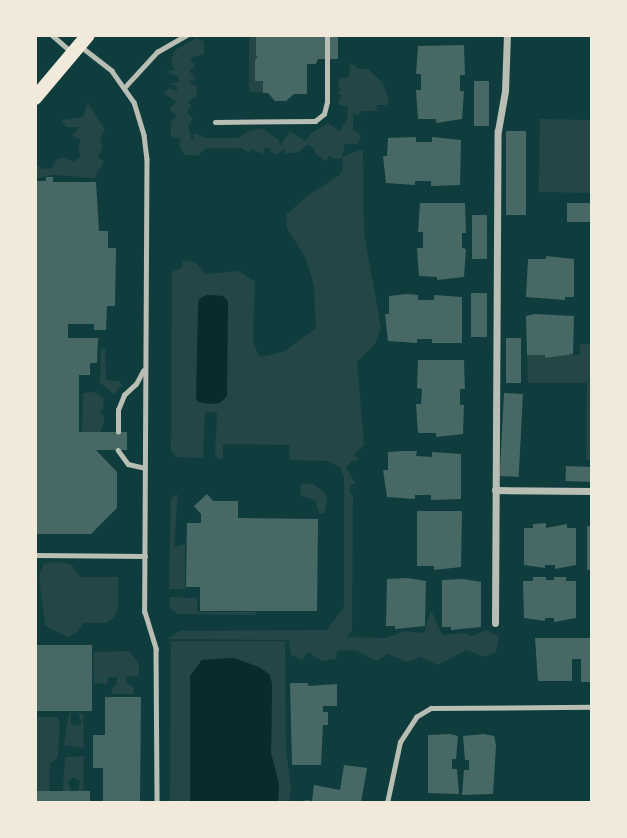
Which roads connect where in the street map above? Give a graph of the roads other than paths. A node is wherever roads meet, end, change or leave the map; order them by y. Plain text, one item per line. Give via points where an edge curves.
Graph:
1 (51, 35) edge
2 (186, 35) edge
3 (327, 35) edge
4 (507, 35) edge
5 (80, 44) edge
6 (124, 88) junction
7 (35, 98) edge
8 (215, 121) dead end
9 (144, 367) junction
10 (118, 432) dead end
11 (118, 450) dead end
12 (145, 468) junction
13 (495, 491) junction
14 (592, 491) edge
15 (35, 555) edge
16 (145, 556) junction
17 (495, 622) dead end
18 (592, 707) edge
19 (157, 803) edge
20 (387, 803) edge

1 - 5 lane
2 - 6 lane via 157,52
3 - 8 lane via 327,102 324,114 315,121
4 - 13 street via 498,131
5 - 6 lane via 112,71
5 - 7 main road
6 - 9 lane via 134,102 147,159
9 - 10 lane via 124,395 118,410
9 - 12 lane
11 - 12 lane via 128,464
12 - 16 lane
13 - 14 street
13 - 17 street
15 - 16 lane
16 - 19 lane via 145,612 156,649
18 - 20 lane via 431,708 416,717 400,742

